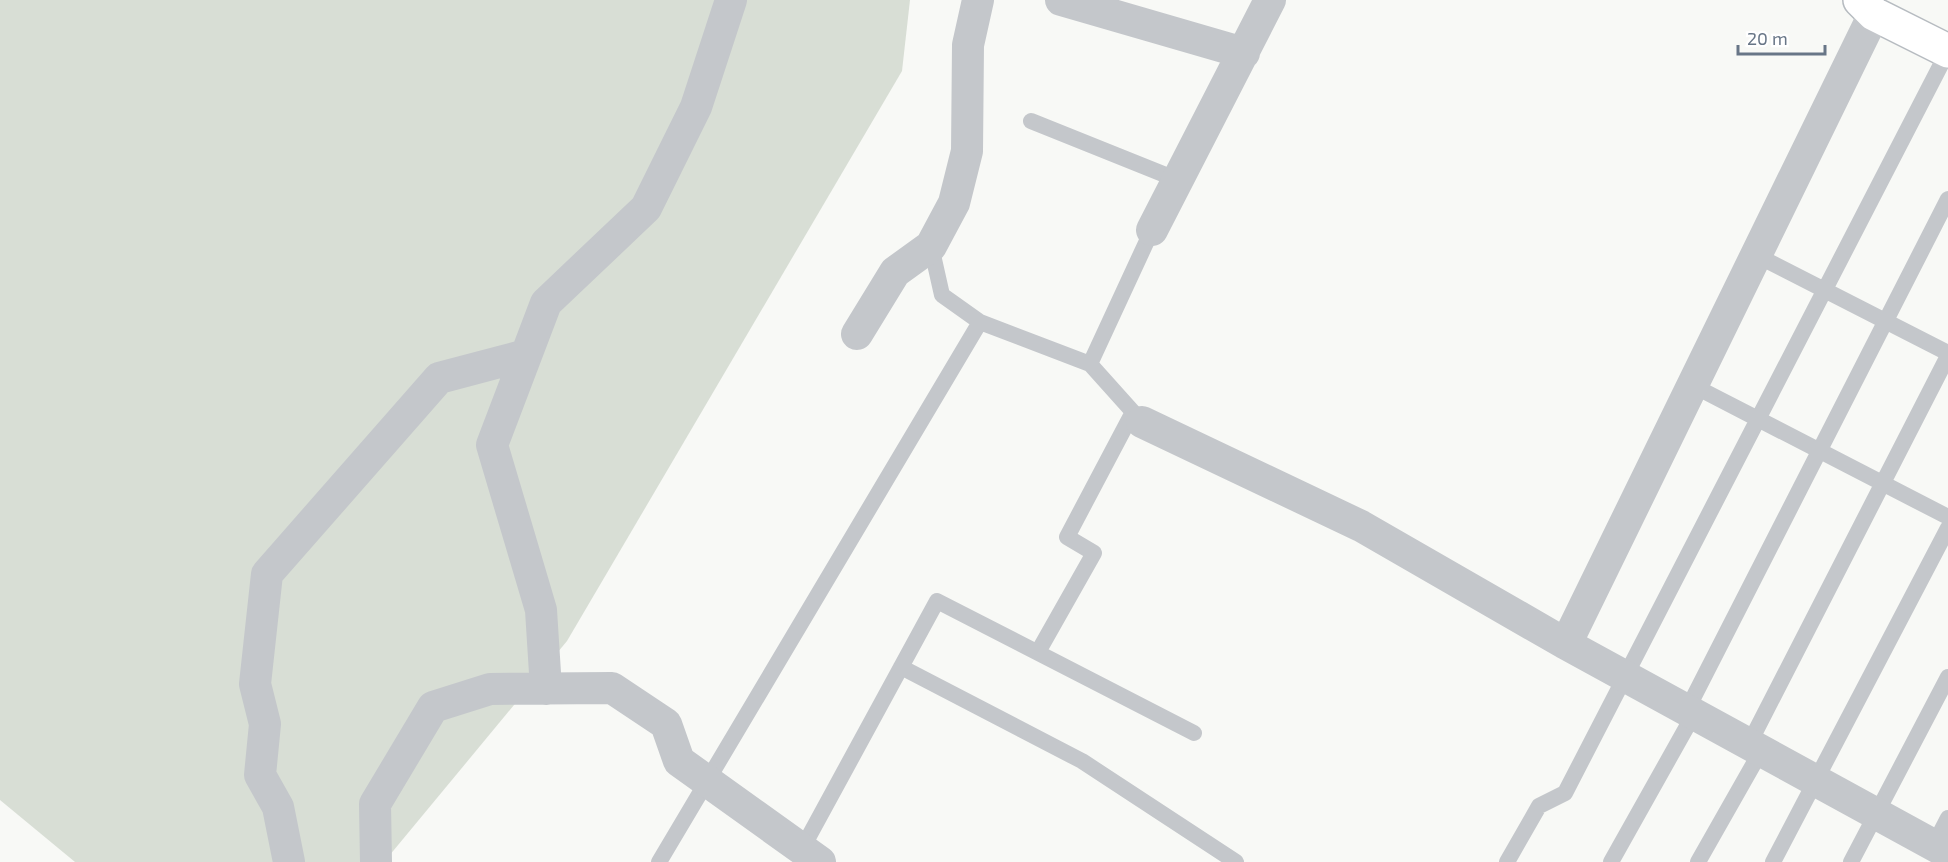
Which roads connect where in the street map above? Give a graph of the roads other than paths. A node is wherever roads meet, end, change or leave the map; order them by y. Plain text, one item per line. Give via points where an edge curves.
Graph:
1 (731, 0) edge
2 (978, 0) edge
3 (1061, 0) edge
4 (1270, 0) edge
5 (1867, 7) edge
6 (1948, 51) edge
7 (1244, 53) junction
8 (1031, 121) dead end
9 (1178, 180) junction
10 (1948, 199) edge
11 (1152, 230) joint
12 (931, 246) junction
13 (1756, 255) junction
14 (1825, 290) junction
15 (1886, 321) junction
16 (980, 322) junction
17 (858, 334) dead end
18 (1948, 354) edge
19 (526, 355) junction
20 (1090, 364) junction
21 (1692, 385) junction
22 (1137, 417) junction
23 (1758, 419) junction
24 (1820, 451) junction
25 (1883, 484) junction
26 (1948, 517) edge
27 (1948, 528) edge
28 (1566, 644) junction
29 (1038, 652) junction
30 (901, 667) junction
31 (1625, 676) junction
32 (1948, 677) edge
33 (546, 689) junction
34 (1691, 712) junction
35 (1194, 733) dead end
36 (1755, 747) junction
37 (706, 780) junction
38 (1817, 782) junction
39 (1878, 814) junction
40 (1948, 818) edge
41 (1936, 853) edge
42 (811, 855) edge
43 (289, 862) edge
44 (376, 862) edge
45 (658, 862) edge
46 (1236, 862) edge
47 (1507, 862) edge
48 (1611, 862) edge
49 (1698, 862) edge
50 (1773, 862) edge
51 (1851, 862) edge

1 - 19 street via 696,107 646,208 546,303
2 - 12 street via 968,45 967,151 954,203
3 - 7 street
4 - 7 street
5 - 6 street
5 - 13 street
6 - 14 lane
7 - 9 street
8 - 9 lane
9 - 11 street
10 - 15 lane
11 - 20 lane
12 - 16 lane via 942,295
12 - 17 street via 895,272
13 - 14 lane
13 - 21 street
14 - 15 lane
14 - 23 lane
15 - 18 lane
15 - 24 lane
16 - 20 lane
16 - 37 lane
18 - 25 lane
19 - 33 street via 492,445 541,610
19 - 43 street via 439,378 267,574 255,684 265,724 260,776 278,807
20 - 22 lane
21 - 23 lane
21 - 28 street
22 - 28 street via 1361,526
22 - 29 lane via 1067,537 1094,553
23 - 24 lane
23 - 31 lane
24 - 25 lane
24 - 34 lane
25 - 26 lane
25 - 36 lane
27 - 38 lane
28 - 31 street
29 - 30 lane via 936,601
29 - 35 lane
30 - 42 lane
30 - 46 lane via 1082,761
31 - 34 street
31 - 47 lane via 1564,793 1539,807
32 - 39 lane
33 - 37 street via 612,688 666,724 679,761
33 - 44 street via 490,689 433,706 375,804
34 - 36 street
34 - 48 lane
36 - 38 street
36 - 49 lane
37 - 42 street
37 - 45 lane
38 - 39 street
38 - 50 lane
39 - 41 street
39 - 51 lane
40 - 41 lane

